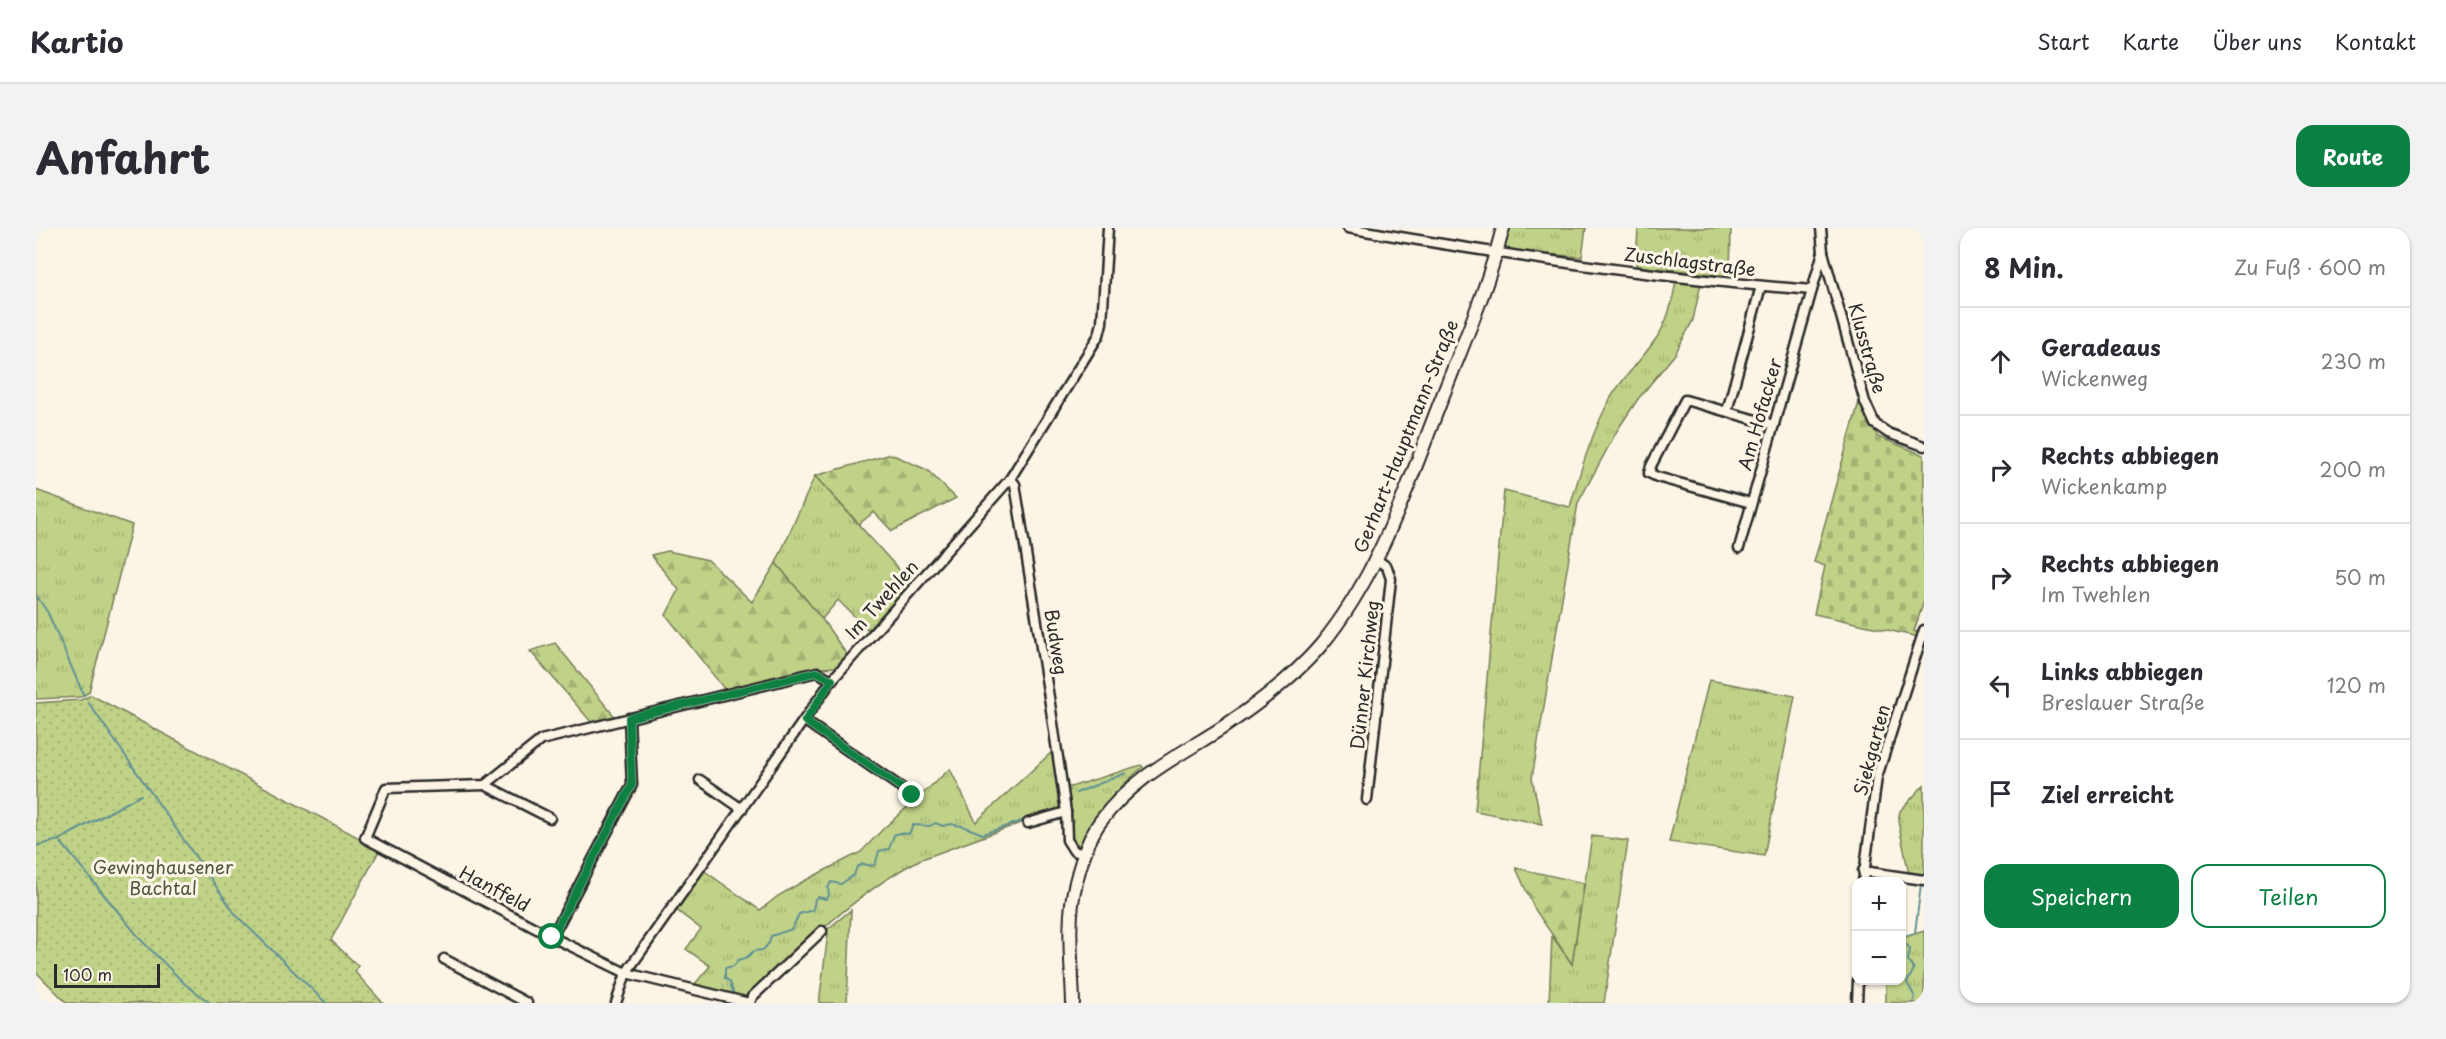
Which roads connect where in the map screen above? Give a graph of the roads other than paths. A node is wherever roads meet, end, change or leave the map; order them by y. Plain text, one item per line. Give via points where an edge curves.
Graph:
1 (1108, 228) edge
2 (1348, 228) edge
3 (1503, 228) edge
4 (1821, 228) edge
5 (1823, 252) junction
6 (1496, 254) junction
7 (1761, 286) junction
8 (1812, 290) junction
9 (1727, 411) junction
10 (1774, 425) junction
11 (1924, 446) edge
12 (1010, 479) junction
13 (1751, 503) junction
14 (1739, 548) dead end
15 (1376, 559) junction
16 (1924, 630) edge
17 (832, 680) junction
18 (629, 718) junction
19 (805, 721) junction
20 (700, 780) dead end
21 (485, 784) junction
22 (912, 795) dead end
23 (1367, 800) dead end
24 (742, 809) junction
25 (1065, 812) junction
26 (550, 819) dead end
27 (1028, 823) dead end
28 (1084, 854) junction
29 (1863, 871) junction
30 (1863, 877) edge
31 (1924, 880) edge
32 (822, 932) dead end
33 (552, 937) junction
34 (444, 959) dead end
35 (626, 973) junction
36 (1858, 985) edge
37 (527, 1003) edge
38 (616, 1003) edge
39 (749, 1003) edge
40 (1073, 1003) edge
41 (1857, 1003) edge

1 - 12 street, Im Twehlen via 1099,335
2 - 6 street, Zuschlagstraße
3 - 6 street, Gerhart-Hauptmann-Straße
4 - 5 street, Klusstraße
5 - 8 street
5 - 11 street, Klusstraße via 1865,402 1875,424
6 - 7 street, Zuschlagstraße
6 - 15 street, Gerhart-Hauptmann-Straße
7 - 8 street, Zuschlagstraße
7 - 9 street
8 - 10 street, Am Hofacker
9 - 10 street
9 - 13 street via 1685,400 1649,473
10 - 13 street, Am Hofacker
12 - 17 street, Im Twehlen
12 - 25 street, Budweg via 1015,484
13 - 14 street, Am Hofacker
15 - 23 street, Dünner Kirchweg via 1387,567 1391,579
15 - 28 street, Gerhart-Hauptmann-Straße via 1321,645 1291,677 1139,780 1099,823
16 - 29 street, Siekgarten via 1882,756
17 - 18 street via 817,672
17 - 19 street, Im Twehlen
18 - 21 street via 541,740
18 - 33 street via 632,785
19 - 22 street
19 - 24 street, Im Twehlen
20 - 24 street
21 - 26 street
21 - 33 street, Hanffeld via 386,788 365,838
24 - 35 street, Im Twehlen
25 - 27 street
25 - 28 street, Budweg via 1067,840 1074,851
28 - 40 street, Gerhart-Hauptmann-Straße via 1072,906
29 - 30 street, Siekgarten
29 - 31 street
32 - 39 street
33 - 35 street, Hanffeld
34 - 37 street
35 - 38 street, Im Twehlen
35 - 39 street, Hanffeld
36 - 41 street

